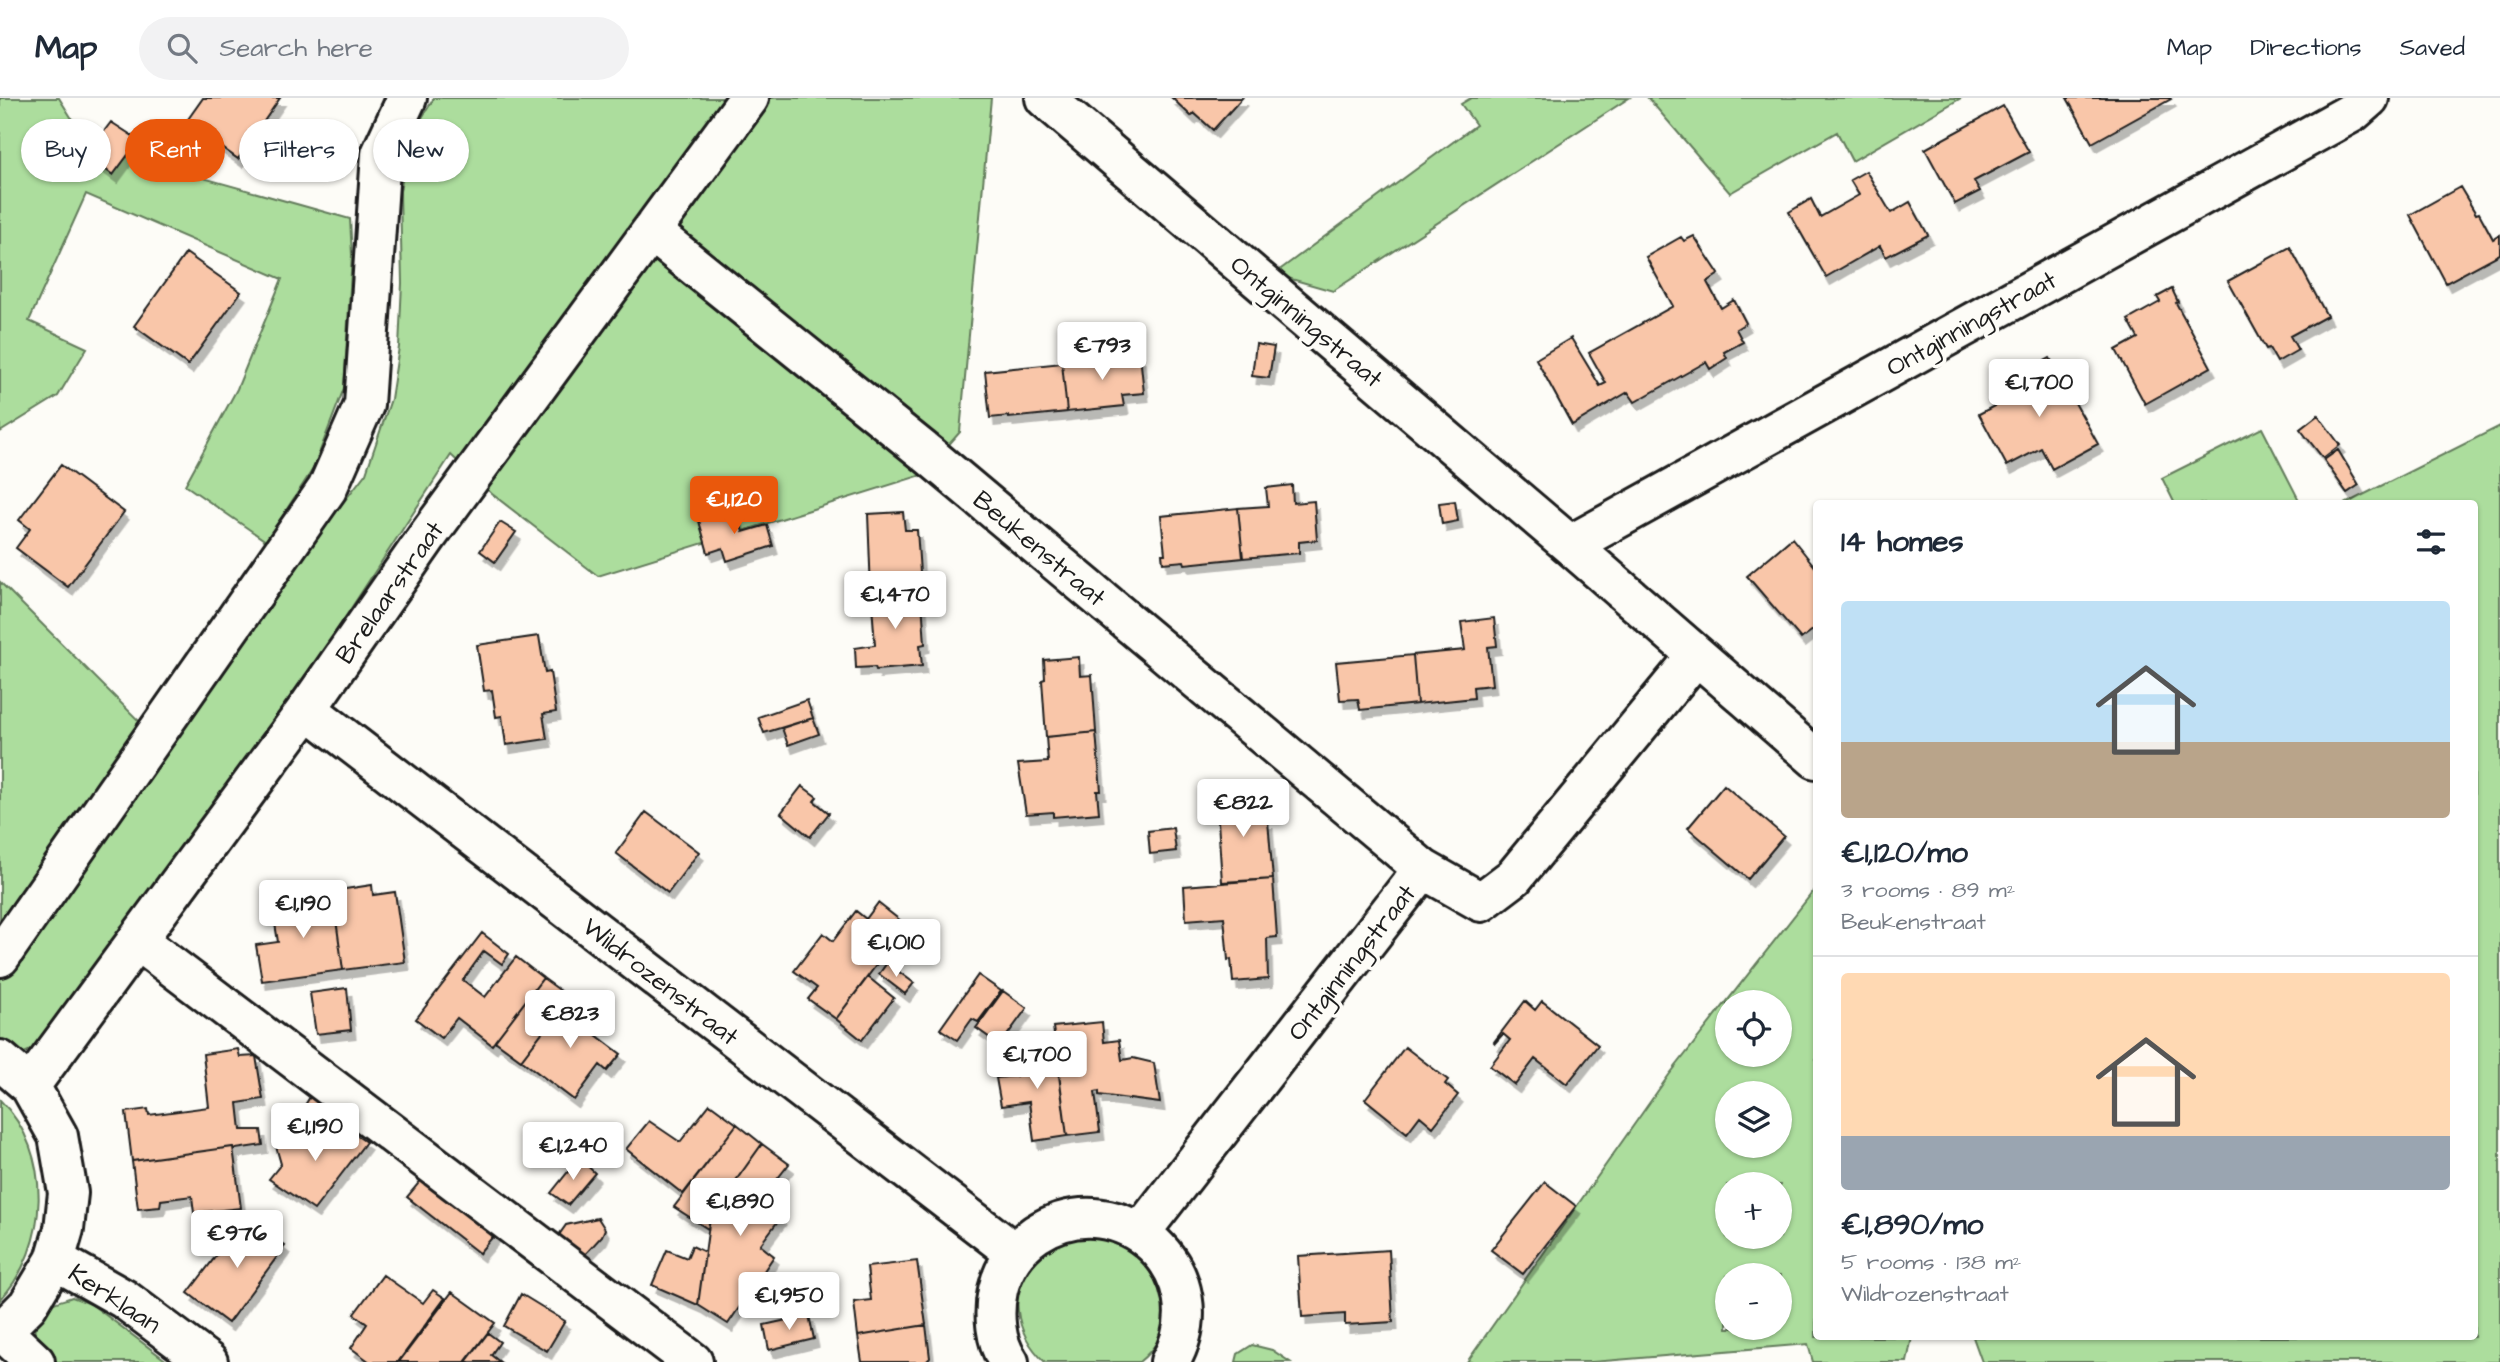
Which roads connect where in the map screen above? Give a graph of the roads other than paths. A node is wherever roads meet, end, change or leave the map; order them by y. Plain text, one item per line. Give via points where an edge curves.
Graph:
1 (407, 98) edge
2 (748, 98) edge
3 (1045, 98) edge
4 (2369, 98) edge
5 (652, 232) junction
6 (1570, 545) junction
7 (1696, 656) junction
8 (307, 709) junction
9 (1813, 756) edge
10 (1423, 869) junction
11 (137, 940) junction
12 (0, 957) edge
13 (0, 1060) edge
14 (30, 1086) junction
15 (1140, 1233) junction
16 (1015, 1253) junction
17 (55, 1260) junction
18 (1, 1332) edge
19 (35, 1362) edge
20 (208, 1362) edge
21 (693, 1362) edge
22 (1009, 1362) edge
23 (1170, 1362) edge

1 - 12 street via 381,154 363,405 327,489
2 - 5 street, Brelaarstraat
3 - 6 street, Ontginningstraat
4 - 6 street, Ontginningstraat via 2353,112
5 - 8 street, Brelaarstraat via 429,534
5 - 10 street, Beukenstraat via 930,456
6 - 7 street, Ontginningstraat
7 - 9 street, Ontginningstraat
7 - 10 street, Ontginningstraat via 1514,877 1481,902
8 - 11 street, Brelaarstraat
8 - 16 street, Wildrozenstraat
10 - 15 street, Ontginningstraat
11 - 14 street, Brelaarstraat
11 - 21 street
13 - 14 street
14 - 17 street via 58,1136 68,1192
15 - 16 street via 1104,1219 1064,1221 1038,1233
15 - 23 street via 1168,1260 1182,1296 1181,1335
16 - 22 street via 1001,1277 995,1303 997,1331
17 - 18 street via 28,1305
17 - 20 street, Kerklaan via 124,1299
18 - 19 street

